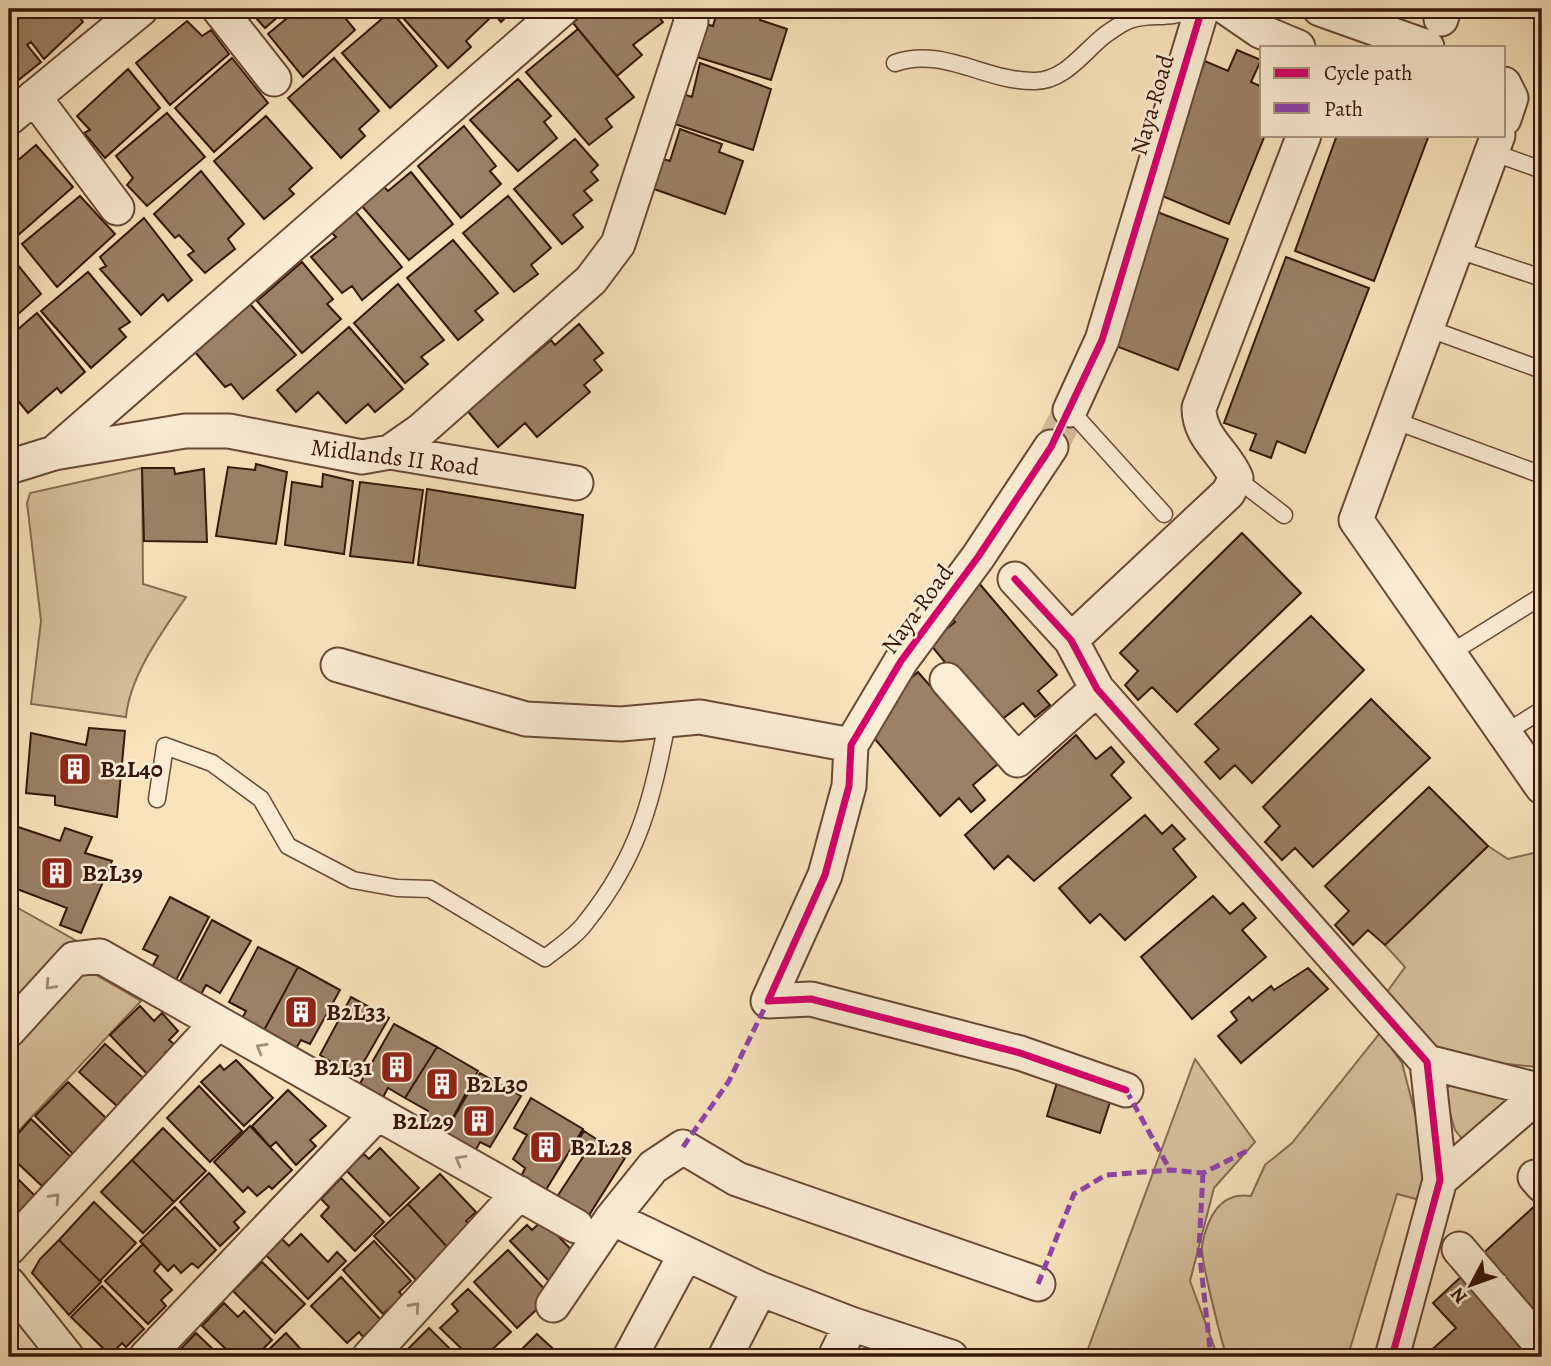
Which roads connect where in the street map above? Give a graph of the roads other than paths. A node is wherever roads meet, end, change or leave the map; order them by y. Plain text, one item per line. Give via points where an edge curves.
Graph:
1 (141, 9) edge
2 (219, 9) edge
3 (562, 9) edge
4 (689, 9) edge
5 (1189, 9) edge
6 (1202, 9) edge
7 (1228, 9) edge
8 (1320, 9) edge
9 (1437, 25) edge
10 (1296, 46) edge
11 (895, 63) dead end
12 (274, 79) dead end
13 (1506, 87) edge
14 (21, 107) edge
15 (1506, 113) edge
16 (1304, 136) edge
17 (1495, 144) edge
18 (1542, 170) edge
19 (117, 208) dead end
20 (1455, 249) junction
21 (1542, 278) edge
22 (1427, 328) junction
23 (1542, 370) edge
24 (1070, 410) joint
25 (1393, 420) junction
26 (1051, 447) tunnel mouth
27 (390, 452) junction
28 (54, 453) junction
29 (9, 467) edge
30 (1542, 475) edge
31 (1236, 478) junction
32 (576, 483) dead end
33 (1164, 514) dead end
34 (1284, 515) dead end
35 (1015, 579) dead end
36 (1542, 596) edge
37 (1071, 640) junction
38 (1449, 654) junction
39 (338, 665) dead end
40 (947, 680) dead end
41 (1097, 689) junction
42 (1542, 710) edge
43 (668, 718) junction
44 (1505, 733) junction
45 (852, 746) junction
46 (1542, 787) edge
47 (158, 799) dead end
48 (217, 1024) junction
49 (9, 1030) edge
50 (1427, 1062) junction
51 (1126, 1090) dead end
52 (1542, 1091) edge
53 (377, 1114) junction
54 (1440, 1180) junction
55 (519, 1194) junction
56 (612, 1218) junction
57 (576, 1226) dead end
58 (9, 1248) edge
59 (1459, 1249) dead end
60 (685, 1255) junction
61 (1038, 1284) dead end
62 (760, 1289) junction
63 (14, 1290) edge
64 (553, 1306) dead end
65 (852, 1325) junction
66 (1542, 1346) edge
67 (936, 1355) edge
68 (35, 1357) edge
69 (67, 1357) edge
70 (146, 1357) edge
71 (369, 1357) edge
72 (630, 1357) edge
73 (725, 1357) edge
74 (835, 1357) edge
75 (1392, 1357) edge

1 - 14 street
2 - 12 street
3 - 28 street
4 - 27 street via 691,22 618,244 591,280
5 - 11 lane via 1174,17 1132,19 1047,80 1007,79 927,57
6 - 24 street, Naya Road via 1102,340
7 - 10 street via 1260,31
8 - 9 street
13 - 15 street via 1511,98
14 - 19 street
16 - 31 street via 1199,408 1202,428 1229,461
17 - 18 lane
17 - 20 street
20 - 21 lane
20 - 22 street
22 - 23 lane
22 - 25 street
24 - 33 lane
25 - 30 lane
25 - 38 street via 1356,520
26 - 45 street, Naya Road via 901,661
27 - 28 street, Midlands II Road via 362,457 229,431 185,431
27 - 32 street, Midlands II Road
28 - 29 street, Midlands II Road
31 - 34 lane
31 - 37 street via 1228,493
35 - 37 street
36 - 38 lane
37 - 41 street
38 - 44 street
39 - 43 street via 526,719 621,724
40 - 41 street via 1017,760
41 - 50 street
42 - 44 lane
43 - 45 street via 700,717
43 - 47 lane via 650,807 636,845 586,923 545,958 430,889 353,880 288,846 261,799 212,763 165,746
44 - 46 street
45 - 51 street, Naya Road via 849,786 825,875 768,1001 811,999 1020,1053
48 -> 49 street via 100,956 74,959
53 -> 48 street
58 -> 48 street
50 - 52 street
50 - 54 street
52 - 54 street
55 -> 53 street
53 - 70 street
54 - 75 street
55 - 57 street
71 -> 55 street
56 - 60 street
56 - 61 street via 653,1167 683,1147 737,1179
56 - 64 street
59 - 66 street
60 - 62 street
60 - 72 street
62 - 65 street
62 - 73 street
63 - 68 street
63 - 69 street
65 - 67 street
65 - 74 street

